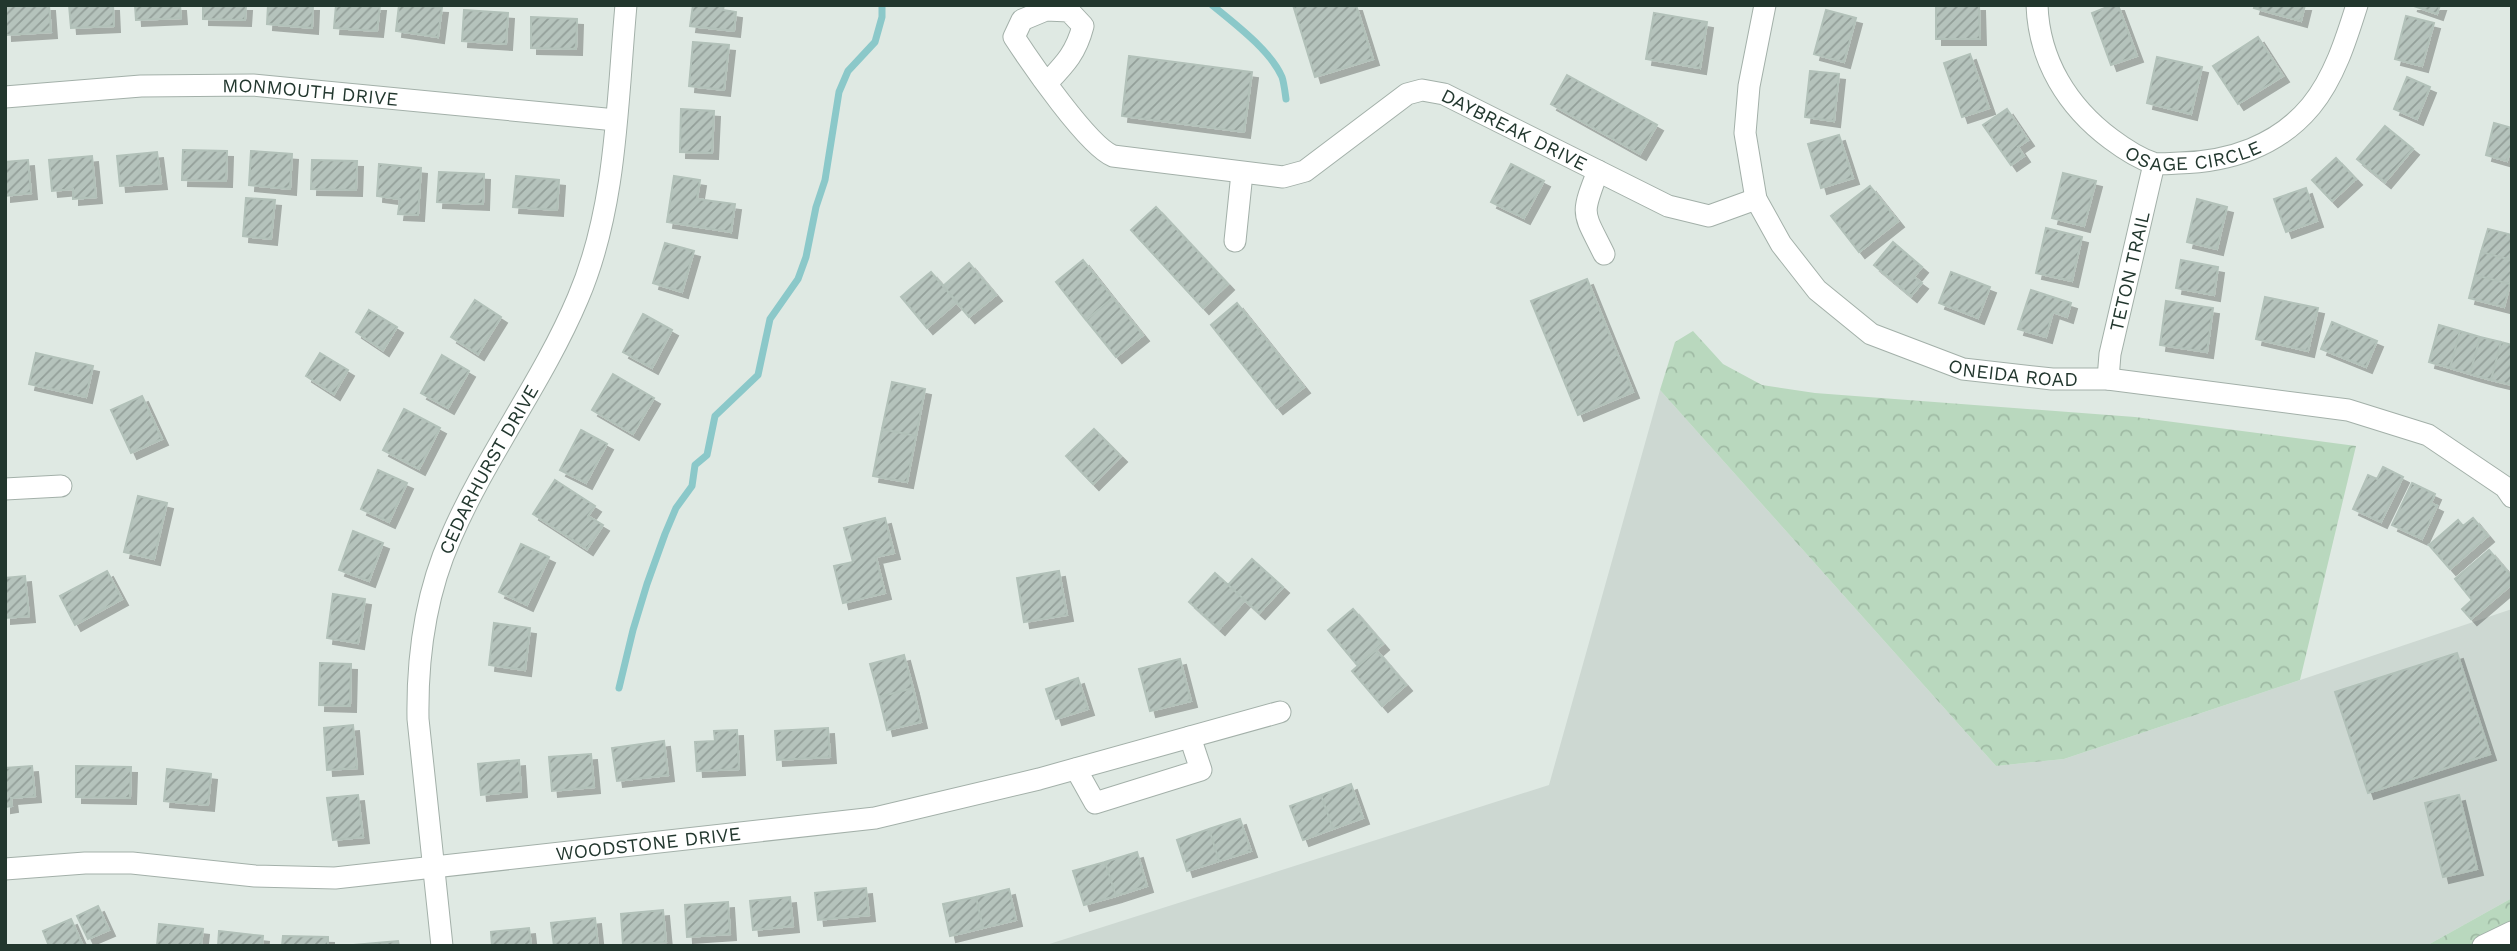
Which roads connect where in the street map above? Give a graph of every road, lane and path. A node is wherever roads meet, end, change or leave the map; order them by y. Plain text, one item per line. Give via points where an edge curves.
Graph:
1 (626, 5) edge
2 (1765, 5) edge
3 (2037, 5) edge
4 (2357, 5) edge
5 (1047, 83) dead end
6 (5, 97) edge
7 (616, 120) junction
8 (2154, 164) junction
9 (1598, 171) junction
10 (1242, 173) junction
11 (1756, 199) junction
12 (1235, 241) dead end
13 (1604, 254) dead end
14 (2108, 379) junction
15 (61, 486) dead end
16 (5, 489) edge
17 (2512, 497) edge
18 (1280, 712) dead end
19 (1190, 737) junction
20 (1076, 769) junction
21 (434, 868) junction
22 (5, 869) edge
23 (2512, 932) edge
24 (442, 946) edge
25 (2483, 946) edge

1 - 7 street, CEDARHURST DRIVE
2 - 11 street, ONEIDA ROAD via 1745,133
3 - 8 street, OSAGE CIRCLE via 2048,64 2070,101 2096,128
4 - 8 street, OSAGE CIRCLE via 2323,88 2286,129 2239,155
5 - 10 street, DAYBREAK DRIVE via 1105,153
6 - 7 street, MONMOUTH DRIVE via 154,85 253,85
7 - 21 street, CEDARHURST DRIVE via 607,195 579,297 465,507 430,600 420,655 418,719
8 - 14 street, TETON TRAIL
9 - 10 street, DAYBREAK DRIVE via 1444,94 1422,90 1399,98 1305,171 1283,177
9 - 11 street, DAYBREAK DRIVE via 1668,206 1709,216
9 - 13 street via 1584,215
10 - 12 street
11 - 14 street, ONEIDA ROAD via 1781,244 1817,290 1871,334 1964,369 2052,379
14 - 17 street, ONEIDA ROAD via 2347,410 2428,435 2505,487
15 - 16 street
18 - 19 street, WOODSTONE DRIVE
19 - 20 street, WOODSTONE DRIVE
19 - 20 street via 1201,770 1095,803
20 - 21 street, WOODSTONE DRIVE via 875,818
21 - 22 street, WOODSTONE DRIVE via 313,878 132,863
21 - 24 street, CEDARHURST DRIVE
23 - 25 street

